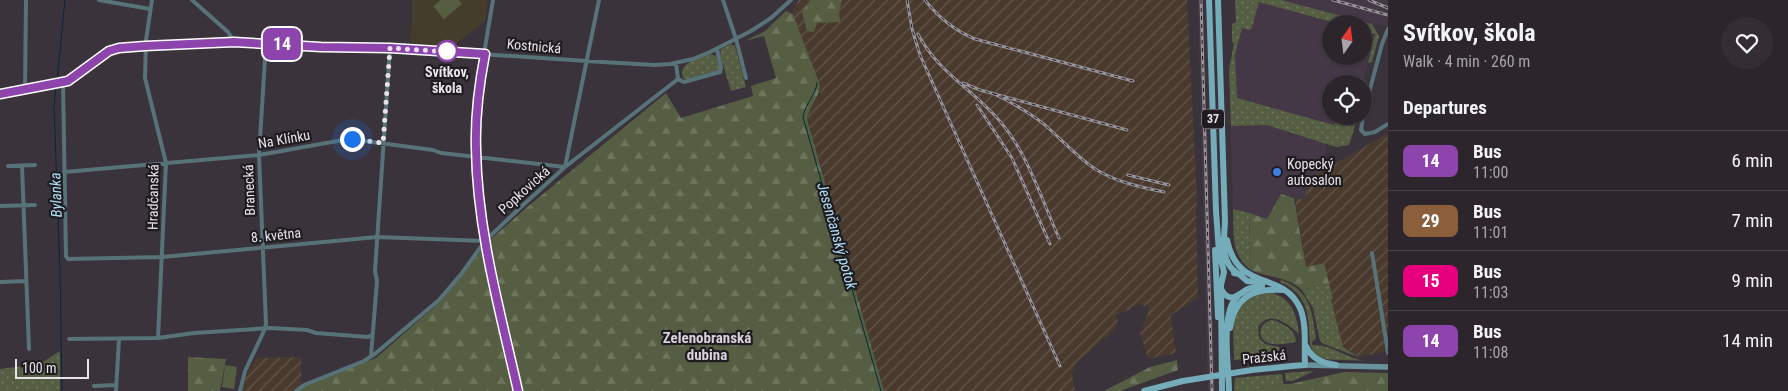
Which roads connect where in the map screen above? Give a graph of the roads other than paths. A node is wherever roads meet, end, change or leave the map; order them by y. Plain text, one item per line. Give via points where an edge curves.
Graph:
1 (26, 0) edge
2 (99, 0) edge
3 (152, 0) edge
4 (192, 0) edge
5 (493, 0) edge
6 (599, 0) edge
7 (723, 0) edge
8 (790, 0) edge
9 (1209, 0) edge
10 (1218, 0) edge
11 (150, 9) junction
12 (1388, 29) edge
13 (736, 39) junction
14 (234, 42) junction
15 (266, 44) junction
16 (145, 46) junction
17 (390, 48) junction
18 (717, 49) junction
19 (485, 54) junction
20 (587, 62) junction
21 (676, 63) junction
22 (746, 78) dead end
23 (678, 80) junction
24 (63, 82) junction
25 (1372, 82) edge
26 (25, 89) junction
27 (0, 94) edge
28 (1388, 124) edge
29 (1362, 125) edge
30 (383, 143) junction
31 (259, 155) junction
32 (476, 157) junction
33 (166, 163) junction
34 (35, 165) dead end
35 (8, 166) dead end
36 (22, 166) junction
37 (565, 167) junction
38 (64, 172) junction
39 (23, 205) junction
40 (35, 205) dead end
41 (0, 206) edge
42 (1216, 211) junction
43 (1224, 222) junction
44 (377, 237) junction
45 (485, 241) junction
46 (262, 248) junction
47 (1372, 252) dead end
48 (162, 257) junction
49 (1237, 273) junction
50 (1224, 276) junction
51 (1244, 280) junction
52 (26, 281) junction
53 (0, 282) edge
54 (1221, 288) junction
55 (1284, 290) junction
56 (1244, 291) junction
57 (1236, 297) junction
58 (265, 328) junction
59 (372, 335) junction
60 (158, 338) junction
61 (70, 339) dead end
62 (119, 339) junction
63 (1304, 340) junction
64 (373, 343) junction
65 (1228, 344) junction
66 (29, 349) dead end
67 (381, 349) junction
68 (1388, 353) edge
69 (371, 356) junction
70 (1222, 358) junction
71 (1305, 365) junction
72 (1336, 365) junction
73 (1388, 367) edge
74 (94, 386) dead end
75 (116, 386) junction
76 (1169, 388) edge
77 (116, 391) edge
78 (240, 391) edge
79 (296, 391) edge
80 (518, 391) edge
81 (1144, 391) edge
82 (1222, 391) edge
83 (1229, 391) edge

1 - 26 street
2 - 11 street
3 - 11 street, Hradčanská
4 - 14 street via 228,32
5 - 19 street
6 - 20 street
7 - 13 street
8 - 13 street, Kostnická via 771,18
9 - 42 main road, 37
10 - 43 main road, 37
11 - 16 street, Hradčanská
12 - 25 street
13 - 18 street, Kostnická
13 - 22 street
14 - 15 street, Kostnická
14 - 16 street, Kostnická
15 - 17 street, Kostnická
15 - 31 street, Branecká
16 - 24 street, Kostnická via 109,51 77,76
16 - 33 street, Hradčanská via 146,84
17 - 19 street, Kostnická
17 - 30 street
18 - 21 street, Kostnická
18 - 23 street via 720,72 684,82
19 - 20 street, Kostnická
19 - 32 street
20 - 21 street, Kostnická
20 - 37 street
21 - 23 street
23 - 37 street, Popkovická
24 - 26 street, Kostnická
24 - 38 street
26 - 27 street, Kostnická
28 - 29 street via 1365,134
30 - 31 street, Na Klínku via 345,139
30 - 32 street, Na Klínku
30 - 44 street
31 - 33 street, Na Klínku
31 - 46 street, Branecká
32 - 37 street, Na Klínku
32 - 45 street
33 - 38 street, Na Klínku
33 - 48 street, Hradčanská
34 - 36 street
35 - 36 street
36 - 39 street
37 - 45 street, Popkovická
38 - 48 street, 8. května via 66,256 69,259
39 - 40 street
39 - 41 street
39 - 52 street
42 - 50 main road, 37 via 1218,252
42 - 70 main road, 37 via 1215,278
43 - 49 main road, 37 via 1225,253 1229,266
43 - 55 main road via 1230,252 1240,268 1250,276 1272,282
44 - 45 street, 8. května
44 - 46 street, 8. května
44 - 59 street
45 - 67 street, Popkovická via 439,300
45 - 80 street
46 - 48 street, 8. května
46 - 58 street, Branecká
47 - 68 street
48 - 60 street, Hradčanská
49 - 50 main road
49 - 51 main road, 37
50 - 54 main road, 37
51 - 55 main road
51 - 56 main road
52 - 53 street
52 - 66 street
54 - 57 main road via 1228,296
54 - 70 main road, 37
55 - 56 main road via 1259,287
55 - 63 main road via 1295,299 1301,311
55 - 65 main road via 1262,290 1246,298 1232,316
56 - 57 main road
57 - 65 main road via 1228,314
58 - 59 street
58 - 60 street
58 - 78 street, Branecká via 245,371
59 - 64 street
60 - 62 street
61 - 62 street
62 - 75 street
63 - 71 main road
63 - 72 main road via 1316,359
64 - 67 street
64 - 69 street
65 - 83 main road
67 - 69 street, Popkovická
69 - 79 street, Popkovická via 307,383
70 - 82 main road, 37
71 - 72 main road, Pražská
71 - 76 main road, Pražská, bridge via 1183,381
72 - 73 main road, Pražská
74 - 75 street
75 - 77 street
76 - 81 main road, Pražská

